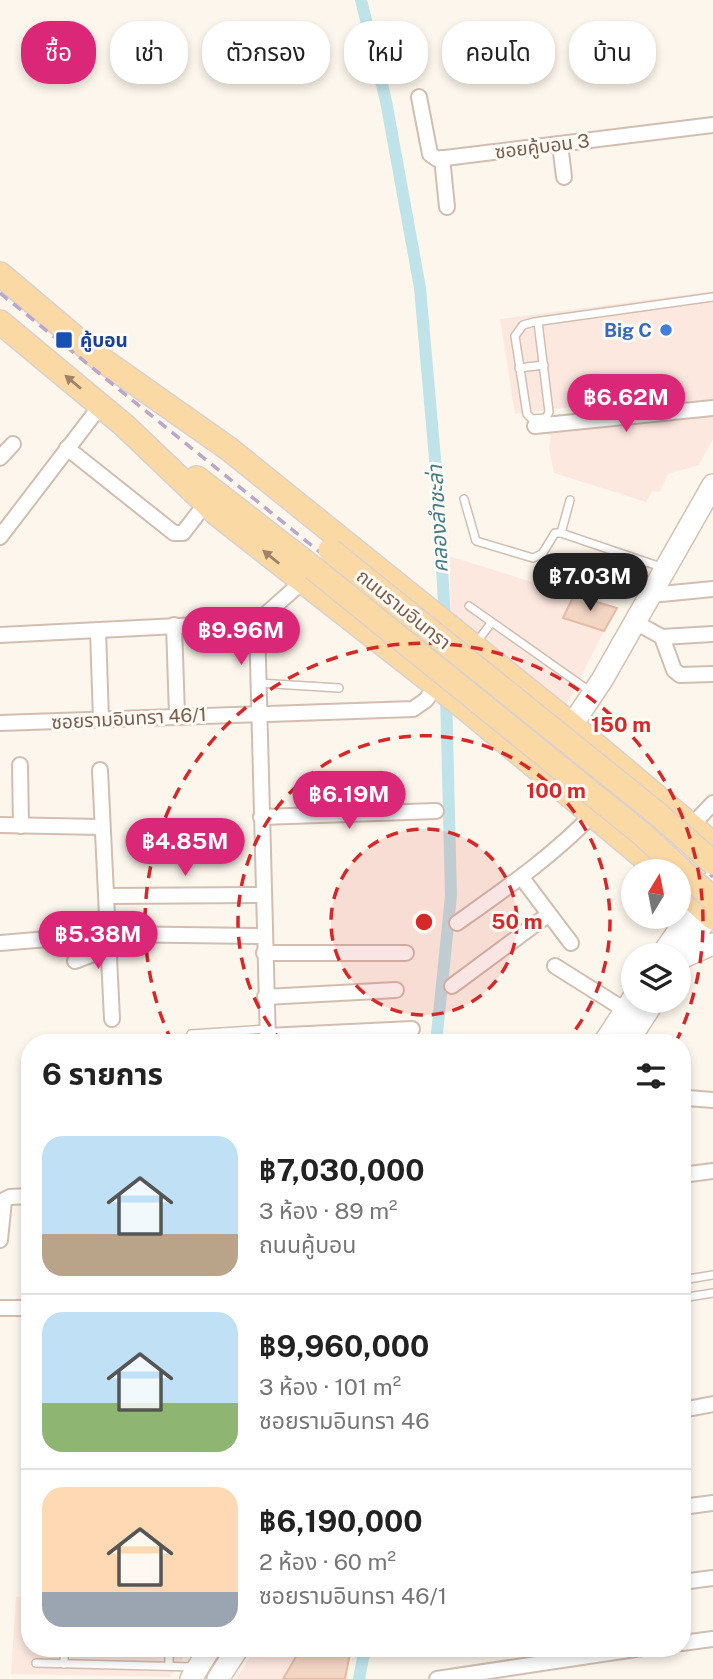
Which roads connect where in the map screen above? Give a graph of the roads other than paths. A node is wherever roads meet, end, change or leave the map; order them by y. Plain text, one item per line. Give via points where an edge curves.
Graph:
1 (419, 97) dead end
2 (713, 125) edge
3 (559, 144) junction
4 (442, 158) junction
5 (564, 177) dead end
6 (447, 207) dead end
7 (0, 274) edge
8 (713, 297) edge
9 (0, 322) edge
10 (538, 322) junction
11 (94, 354) junction
12 (544, 365) junction
13 (519, 368) junction
14 (101, 405) junction
15 (713, 408) edge
16 (125, 426) junction
17 (535, 426) dead end
18 (13, 444) dead end
19 (67, 448) junction
20 (0, 458) edge
21 (710, 496) edge
22 (464, 499) dead end
23 (570, 500) dead end
24 (206, 503) junction
25 (561, 533) junction
26 (0, 537) edge
27 (666, 568) junction
28 (308, 575) junction
29 (713, 589) edge
30 (651, 595) junction
31 (469, 606) dead end
32 (257, 622) junction
33 (635, 622) junction
34 (491, 623) junction
35 (174, 625) junction
36 (98, 630) junction
37 (713, 634) edge
38 (0, 635) edge
39 (662, 637) junction
40 (468, 642) junction
41 (713, 674) edge
42 (515, 680) junction
43 (258, 683) junction
44 (439, 687) junction
45 (339, 688) dead end
46 (593, 694) junction
47 (259, 712) junction
48 (177, 715) junction
49 (473, 715) junction
50 (101, 720) junction
51 (0, 723) edge
52 (567, 735) junction
53 (20, 765) dead end
54 (100, 771) dead end
55 (541, 771) junction
56 (713, 803) edge
57 (436, 811) dead end
58 (594, 813) junction
59 (261, 817) junction
60 (688, 821) junction
61 (0, 825) edge
62 (21, 826) junction
63 (101, 827) junction
64 (621, 838) junction
65 (713, 844) edge
66 (646, 859) edge
67 (668, 859) edge
68 (713, 863) edge
69 (522, 878) junction
70 (713, 881) edge
71 (262, 895) junction
72 (691, 895) edge
73 (108, 896) junction
74 (709, 908) edge
75 (549, 914) junction
76 (457, 923) dead end
77 (263, 936) junction
78 (108, 941) junction
79 (0, 943) edge
80 (571, 943) dead end
81 (682, 943) edge
82 (713, 944) edge
83 (691, 950) edge
84 (264, 953) junction
85 (406, 953) dead end
86 (75, 961) dead end
87 (555, 967) dead end
88 (452, 986) dead end
89 (396, 990) dead end
90 (265, 997) junction
91 (621, 1000) edge
92 (623, 1013) edge
93 (646, 1013) edge
94 (112, 1019) dead end
95 (412, 1029) dead end
96 (267, 1034) edge
97 (308, 1034) edge
98 (610, 1034) edge
99 (633, 1034) edge
100 (691, 1098) edge
101 (713, 1100) edge
102 (713, 1171) edge
103 (691, 1174) edge
104 (21, 1197) edge
105 (0, 1240) edge
106 (713, 1275) edge
107 (691, 1279) edge
108 (713, 1293) edge
109 (691, 1297) edge
110 (0, 1308) edge
111 (21, 1308) edge
112 (713, 1404) edge
113 (691, 1408) edge
114 (713, 1503) edge
115 (691, 1506) edge
116 (713, 1578) edge
117 (691, 1581) edge
118 (713, 1639) edge
119 (691, 1642) edge
120 (64, 1657) edge
121 (169, 1657) edge
122 (232, 1657) edge
123 (549, 1657) edge
124 (36, 1663) dead end
125 (64, 1664) junction
126 (200, 1664) edge
127 (169, 1666) junction
128 (220, 1676) edge
129 (437, 1679) edge

1 - 4 street via 430,154
2 - 3 street, ซอยคู้บอน 3
3 - 4 street, ซอยคู้บอน 3
3 - 5 street
4 - 6 street
7 - 11 main road, ถนนรามอินทรา
8 - 10 lane
14 -> 9 main road, ถนนรามอินทรา
10 - 12 lane
10 - 13 lane via 517,331
11 - 40 main road, ถนนรามอินทรา via 229,449
11 - 68 main road, ถนนรามอินทรา, bridge
12 - 13 lane
12 - 13 lane via 549,415 533,419 527,415
14 - 16 main road, ถนนรามอินทรา
14 - 19 street
15 - 17 street
16 - 24 main road, ถนนรามอินทรา
16 - 28 main road, ถนนรามอินทรา via 229,501
18 - 20 street
19 - 24 street via 174,533 183,533
19 - 26 street
21 - 27 main road
22 - 25 lane via 472,536 481,544 533,558 555,533
23 - 25 lane
28 -> 24 main road, ถนนรามอินทรา
25 - 27 lane
27 - 30 main road
28 - 32 street
28 - 44 main road, ถนนรามอินทรา
28 - 74 main road, ถนนรามอินทรา, bridge via 642,834
29 - 30 street
30 - 33 main road
31 - 34 lane
32 - 35 street
32 - 43 street
33 - 39 street
33 - 46 main road
34 - 40 lane
34 - 46 lane
35 - 36 street
35 - 48 street
36 - 38 street
36 - 50 street
37 - 39 street
39 - 41 street via 680,675
40 - 42 main road, ถนนรามอินทรา
42 - 49 main road via 518,693 510,708
42 - 52 main road, ถนนรามอินทรา
43 - 45 lane
43 - 47 street
44 - 47 street, ซอยรามอินทรา 46/1 via 413,709
44 - 49 main road, ถนนรามอินทรา
46 - 52 main road
47 - 48 street, ซอยรามอินทรา 46/1
47 - 59 street
48 - 50 street, ซอยรามอินทรา 46/1
49 - 55 main road, ถนนรามอินทรา
50 - 51 street, ซอยรามอินทรา 46/1
52 - 55 main road
52 - 60 main road, ถนนรามอินทรา
52 - 64 main road via 562,754 613,800
53 - 62 street
54 - 63 street
55 - 58 main road, ถนนรามอินทรา
56 - 60 street
57 - 59 street
58 - 64 main road, ถนนรามอินทรา
58 - 69 street
59 - 71 street
60 - 65 main road, ถนนรามอินทรา
60 - 67 main road via 680,852
61 - 62 street
62 - 63 street
63 - 73 street
64 - 66 main road, ถนนรามอินทรา
69 - 75 street
69 - 76 street
70 - 74 main road
71 - 73 street
71 - 77 street
72 - 74 main road
73 - 78 street
74 - 81 main road
75 - 80 street
75 - 88 street
77 - 78 street
77 - 84 street
78 - 79 street
78 - 86 street
78 - 94 street
82 - 83 main road
84 - 85 street
84 - 90 street
87 - 91 street
89 - 90 street
90 - 96 street
92 - 98 main road
93 - 99 main road
95 - 97 street
100 - 101 street
102 - 103 street
104 - 105 street via 4,1200
106 - 107 lane
108 - 109 lane
110 - 111 street
112 - 113 street
114 - 115 street
116 - 117 street
118 - 119 street
120 - 125 lane
121 - 127 lane
122 - 128 main road
123 - 129 street
124 - 125 lane
125 - 127 lane
126 - 127 lane
126 - 128 main road

